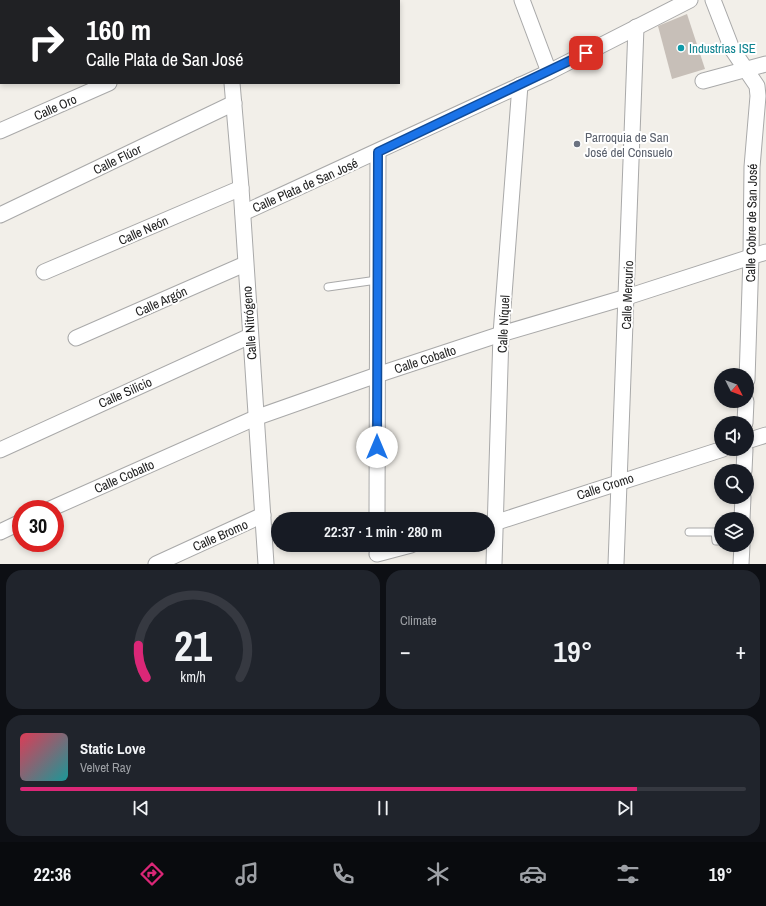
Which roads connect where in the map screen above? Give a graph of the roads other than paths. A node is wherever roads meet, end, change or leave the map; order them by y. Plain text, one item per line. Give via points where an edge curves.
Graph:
1 (522, 0) edge
2 (690, 0) edge
3 (713, 0) edge
4 (636, 27) junction
5 (766, 64) edge
6 (746, 70) junction
7 (548, 72) junction
8 (703, 81) dead end
9 (107, 84) edge
10 (232, 84) edge
11 (520, 85) junction
12 (234, 103) junction
13 (0, 131) edge
14 (378, 152) junction
15 (241, 188) junction
16 (243, 213) junction
17 (0, 215) edge
18 (766, 252) edge
19 (752, 256) junction
20 (245, 264) junction
21 (44, 272) dead end
22 (377, 280) junction
23 (328, 287) dead end
24 (627, 297) junction
25 (501, 334) junction
26 (250, 336) junction
27 (76, 338) dead end
28 (747, 368) edge
29 (377, 375) junction
30 (255, 418) junction
31 (766, 435) edge
32 (754, 439) edge
33 (0, 450) edge
34 (714, 452) edge
35 (619, 482) junction
36 (64, 503) edge
37 (377, 512) edge
38 (493, 512) edge
39 (263, 515) junction
40 (495, 523) edge
41 (12, 526) edge
42 (0, 532) edge
43 (689, 532) dead end
44 (714, 532) edge
45 (493, 552) edge
46 (742, 552) edge
47 (156, 564) edge
48 (266, 564) edge
49 (494, 564) edge
50 (616, 564) edge
51 (741, 564) edge

1 - 7 street
2 - 4 street, Calle Plata de San José
3 - 6 street, Calle Cobre de San José via 732,49
4 - 7 street, Calle Plata de San José
4 - 24 street, Calle Mercurio
5 - 6 street
6 - 8 street
6 - 19 street, Calle Cobre de San José via 756,86 758,96 752,167
7 - 11 street, Calle Plata de San José
9 - 13 street, Calle Oro
10 - 12 street, Calle Nitrógeno
11 - 14 street, Calle Plata de San José
11 - 25 street, Calle Níquel
12 - 15 street, Calle Nitrógeno
12 - 17 street, Calle Flúor
14 - 16 street, Calle Plata de San José
14 - 22 street
15 - 16 street, Calle Nitrógeno
15 - 21 street, Calle Neón
16 - 20 street, Calle Nitrógeno
18 - 19 street, Calle Cobalto
19 - 24 street, Calle Cobalto
19 - 28 street, Calle Cobre de San José
20 - 26 street, Calle Nitrógeno
20 - 27 street, Calle Argón
22 - 23 lane
22 - 29 street
24 - 25 street, Calle Cobalto
24 - 35 street, Calle Mercurio
25 - 29 street, Calle Cobalto
25 - 38 street, Calle Níquel
26 - 30 street, Calle Nitrógeno
26 - 33 street, Calle Silicio
29 - 30 street, Calle Cobalto
29 - 37 street
30 - 36 street, Calle Cobalto
30 - 39 street, Calle Nitrógeno
31 - 32 street
34 - 35 street, Calle Cromo
35 - 40 street, Calle Cromo
35 - 50 street, Calle Mercurio
39 - 47 street, Calle Bromo
39 - 48 street, Calle Nitrógeno
41 - 42 street
43 - 44 lane
45 - 49 street, Calle Níquel
46 - 51 street

